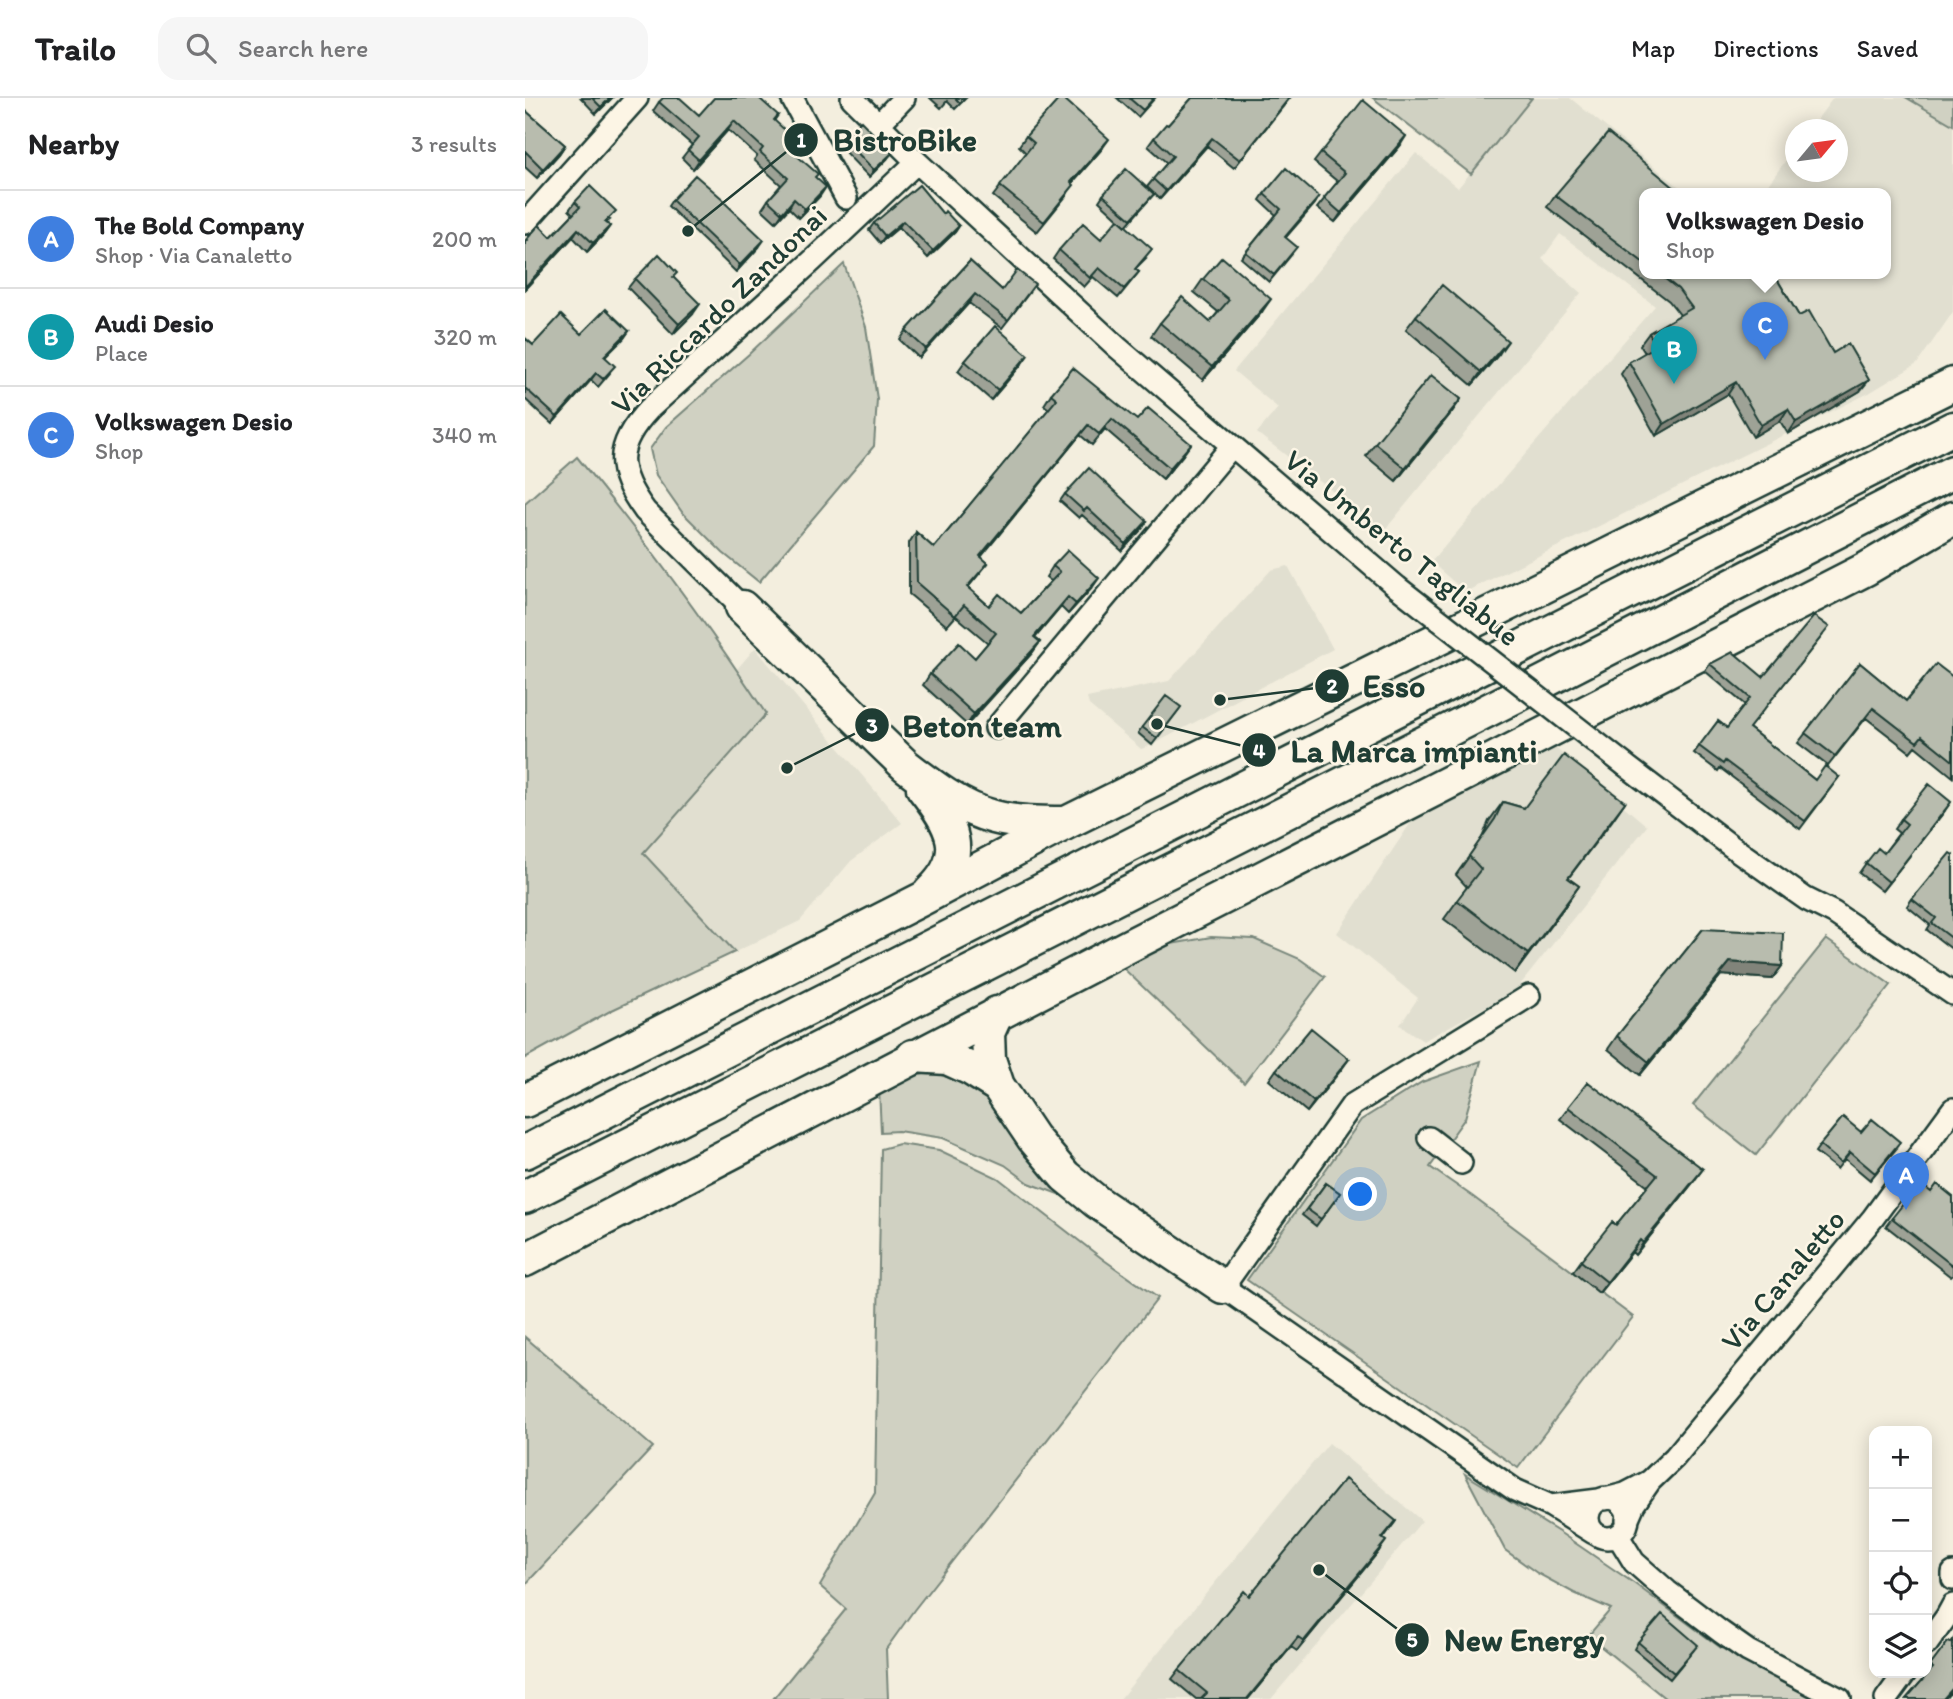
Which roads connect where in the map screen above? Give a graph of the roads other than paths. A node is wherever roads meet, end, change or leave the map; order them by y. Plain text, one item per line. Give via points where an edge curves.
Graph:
1 (636, 98) edge
2 (792, 98) edge
3 (852, 98) edge
4 (904, 98) edge
5 (879, 124) junction
6 (917, 162) junction
7 (846, 198) dead end
8 (525, 223) edge
9 (1953, 384) edge
10 (1953, 428) edge
11 (1232, 446) junction
12 (1953, 472) edge
13 (1953, 518) edge
14 (742, 607) joint
15 (996, 728) dead end
16 (905, 765) junction
17 (1066, 823) junction
18 (922, 899) junction
19 (1953, 994) edge
20 (1529, 996) dead end
21 (997, 1013) junction
22 (913, 1056) junction
23 (998, 1086) junction
24 (525, 1101) edge
25 (1953, 1109) edge
26 (1429, 1138) dead end
27 (525, 1152) edge
28 (1461, 1163) dead end
29 (525, 1197) edge
30 (525, 1260) edge
31 (1223, 1287) junction
32 (1650, 1481) junction
33 (1602, 1499) junction
34 (1551, 1506) junction
35 (1622, 1528) junction
36 (1594, 1533) junction
37 (1953, 1573) edge
38 (1953, 1579) edge
39 (1953, 1605) edge
40 (1932, 1637) edge
41 (1901, 1678) edge
42 (1840, 1699) edge
43 (1886, 1699) edge

1 - 8 street
2 - 7 street
3 - 5 street, Via Umberto Tagliabue
4 - 5 street
5 - 6 street, Via Umberto Tagliabue
6 - 11 street, Via Umberto Tagliabue
6 - 14 street, Via Riccardo Zandonai via 649,409 627,436 622,460 635,498
9 - 17 highway
10 - 27 highway
11 - 15 street
11 - 19 street, Via Umberto Tagliabue, bridge via 1397,587 1625,765 1806,899
12 - 29 highway
13 - 21 highway via 1866,569
14 - 16 highway
16 - 17 highway via 960,803 994,817
16 - 18 highway via 948,823 953,852 943,879
17 - 18 highway
18 - 24 highway
20 - 31 street via 1352,1105
21 - 22 highway
21 - 23 highway via 988,1033 989,1059
22 - 23 highway via 947,1058
22 - 30 highway
23 - 31 highway via 1065,1176
25 - 32 street, Via Canaletto via 1873,1218 1675,1457
26 - 28 street
31 - 34 street via 1515,1490
32 - 33 street, Via Canaletto
32 - 35 street, Via Canaletto
33 - 34 street, Via Canaletto
33 - 35 street via 1623,1506
33 - 36 street via 1588,1515
34 - 36 street
35 - 36 street via 1605,1538
35 - 42 street via 1634,1562 1667,1591 1748,1651
37 - 38 street
39 - 40 street
41 - 43 street

